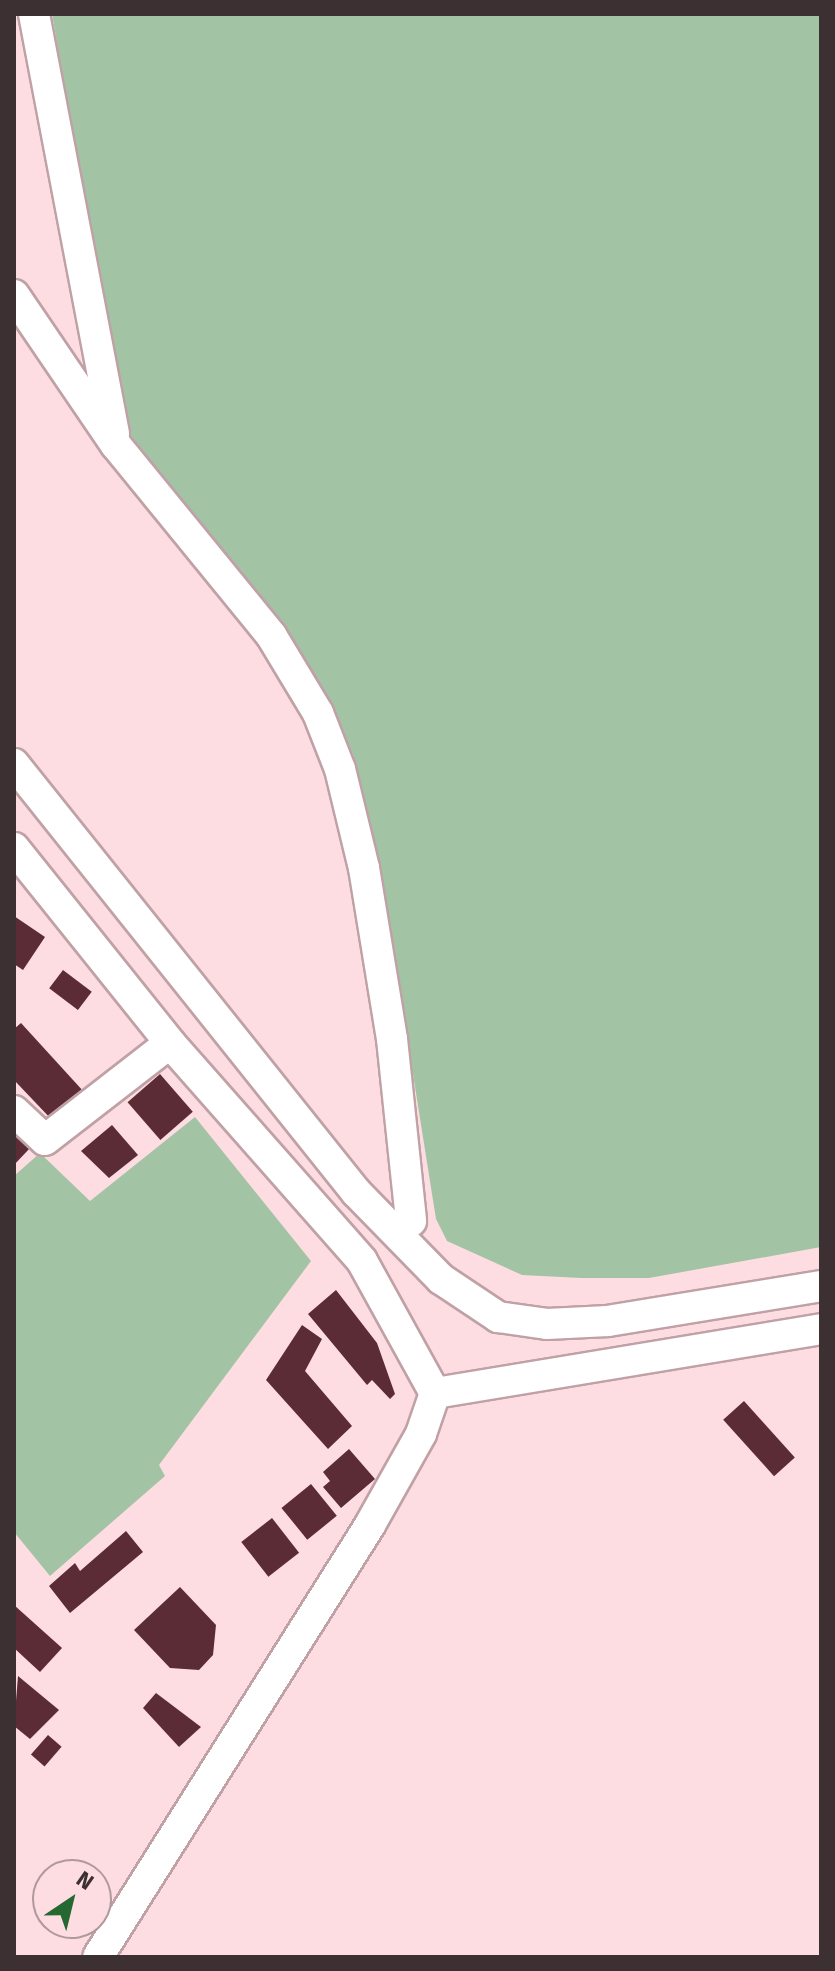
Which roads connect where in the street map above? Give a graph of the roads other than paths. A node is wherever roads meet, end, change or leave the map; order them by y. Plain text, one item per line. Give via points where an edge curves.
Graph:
1 (34, 14) edge
2 (14, 295) edge
3 (116, 445) junction
4 (14, 764) edge
5 (14, 848) edge
6 (170, 1043) junction
7 (14, 1111) edge
8 (411, 1221) dead end
9 (821, 1286) edge
10 (821, 1329) edge
11 (435, 1393) junction
12 (98, 1957) edge

1 - 3 street
2 - 3 street
3 - 8 street via 271,635 318,713 340,769 364,868 392,1039
4 - 9 street via 356,1192 441,1279 498,1317 547,1324 608,1321
5 - 6 street
6 - 7 street via 45,1140
6 - 11 street via 362,1261
10 - 11 street
11 - 12 street via 421,1434 370,1525

